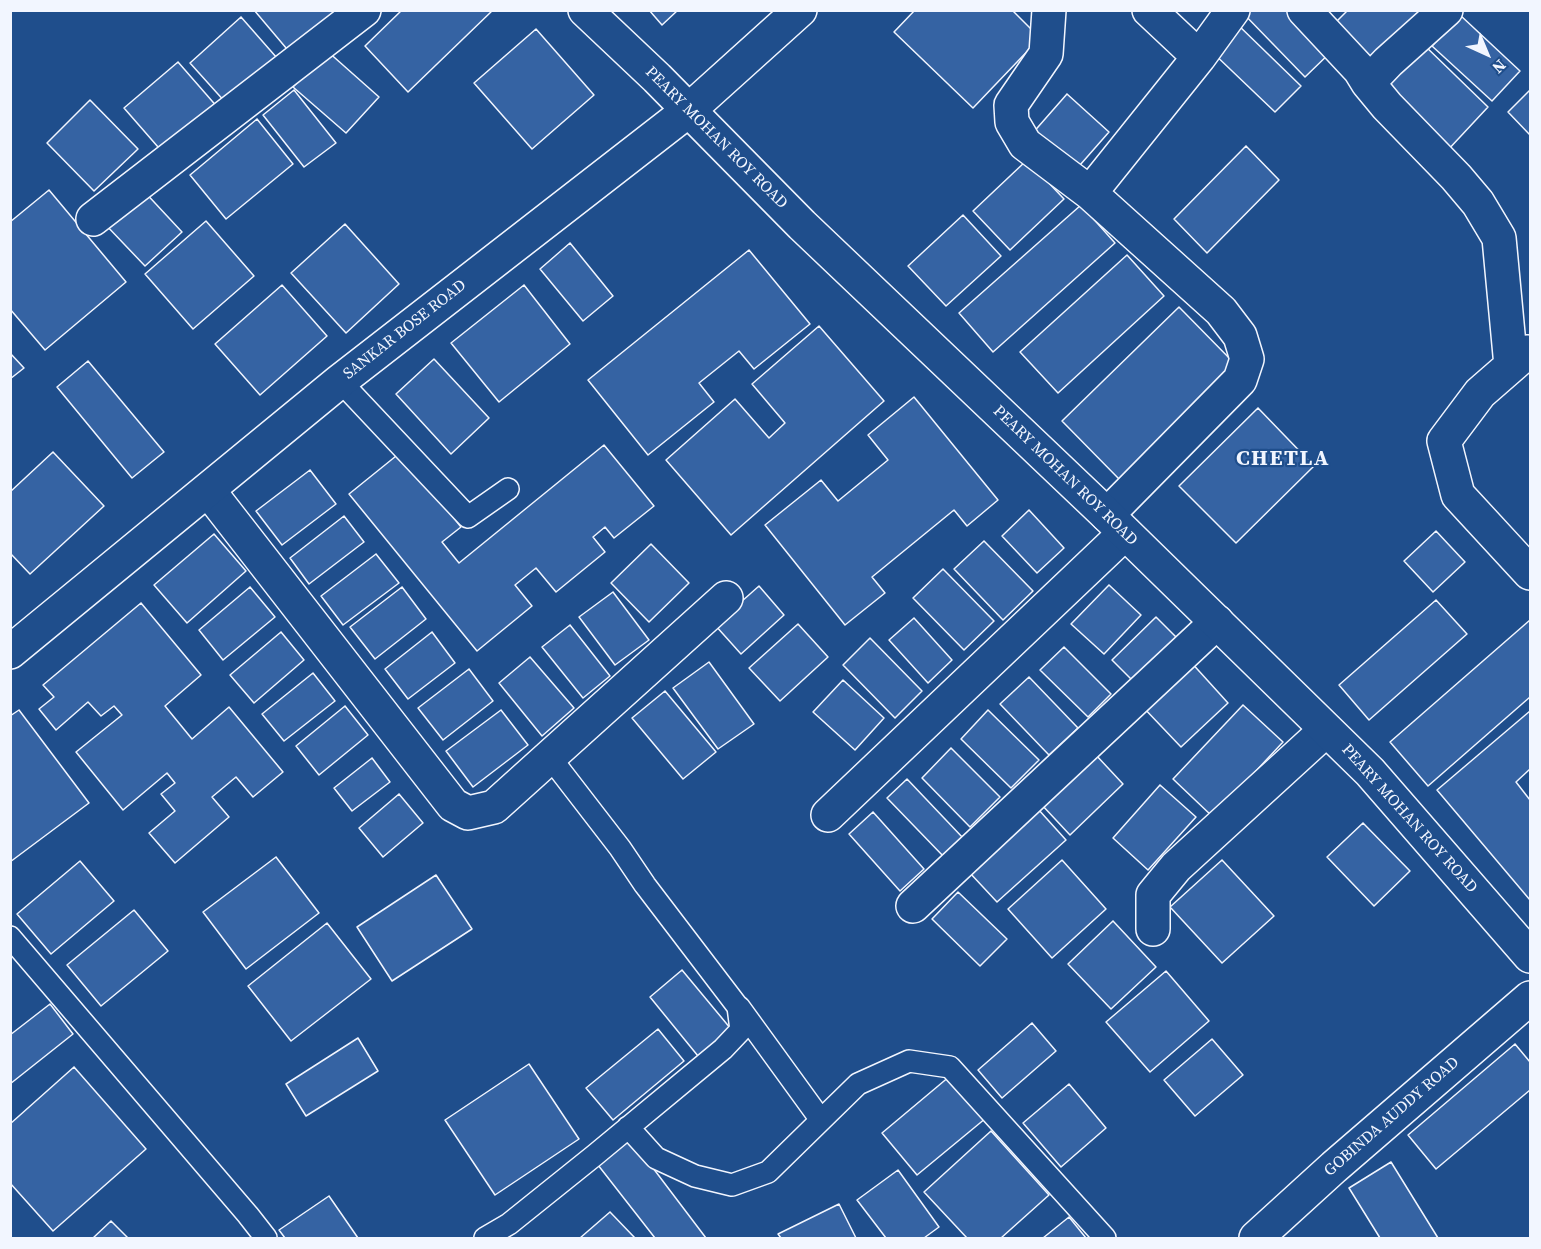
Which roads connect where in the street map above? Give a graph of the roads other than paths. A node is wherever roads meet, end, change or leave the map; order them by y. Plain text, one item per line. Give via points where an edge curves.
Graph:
1 (364, 10) edge
2 (585, 10) edge
3 (800, 10) edge
4 (1049, 10) edge
5 (1149, 10) edge
6 (1233, 10) edge
7 (1304, 10) edge
8 (1446, 10) edge
9 (1199, 57) junction
10 (1368, 83) junction
11 (689, 110) junction
12 (1090, 193) junction
13 (93, 219) dead end
14 (1521, 357) edge
15 (340, 381) junction
16 (508, 489) dead end
17 (208, 490) junction
18 (1116, 524) junction
19 (1530, 573) edge
20 (726, 598) dead end
21 (1217, 622) junction
22 (10, 652) edge
23 (1326, 730) junction
24 (549, 756) junction
25 (828, 815) dead end
26 (913, 906) dead end
27 (1153, 929) dead end
28 (10, 937) edge
29 (1530, 956) edge
30 (1530, 998) edge
31 (738, 1007) junction
32 (821, 1120) junction
33 (628, 1127) junction
34 (266, 1239) edge
35 (485, 1239) edge
36 (1104, 1239) edge
37 (1256, 1239) edge

1 - 13 street
2 - 11 street, PEARY MOHAN ROY ROAD
3 - 11 street, SANKAR BOSE ROAD
4 - 12 street via 1046,54 1011,105 1012,122 1025,144
5 - 9 street
6 - 9 street
7 - 10 street
8 - 10 street
9 - 12 street
10 - 14 street via 1478,203 1499,238
11 - 15 street, SANKAR BOSE ROAD
11 - 18 street, PEARY MOHAN ROY ROAD via 802,225
12 - 18 street via 1221,311 1240,336 1247,359 1240,380
14 - 19 street via 1480,393 1444,441 1458,495
15 - 16 lane via 468,517
15 - 17 street, SANKAR BOSE ROAD
17 - 22 street, SANKAR BOSE ROAD
17 - 24 street via 453,805 468,813 494,807
18 - 21 street, PEARY MOHAN ROY ROAD
18 - 25 street
20 - 24 street
21 - 23 street, PEARY MOHAN ROY ROAD
21 - 26 street
23 - 27 street via 1176,867 1153,895
23 - 29 street, PEARY MOHAN ROY ROAD via 1370,772
24 - 31 lane
28 - 34 lane
30 - 37 street, GOBINDA AUDDY ROAD
31 - 32 lane
31 - 33 lane via 741,1030
32 - 33 lane via 768,1172 732,1185 695,1176 656,1158
32 - 36 lane via 858,1084 909,1061 950,1067
33 - 35 lane via 510,1224

